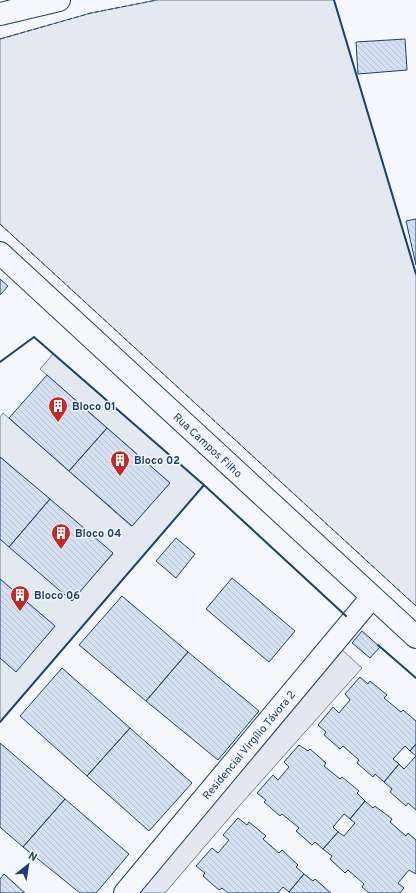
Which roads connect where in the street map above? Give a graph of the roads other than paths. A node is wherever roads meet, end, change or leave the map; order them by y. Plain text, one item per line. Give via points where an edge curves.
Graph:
1 (59, 0) edge
2 (0, 14) edge
3 (0, 253) edge
4 (372, 597) junction
5 (416, 637) edge
6 (125, 893) edge

1 - 2 street
3 - 4 street, Rua Campos Filho
4 - 5 street, Rua Campos Filho
4 - 6 street, Residencial Virgílio Távora 2

